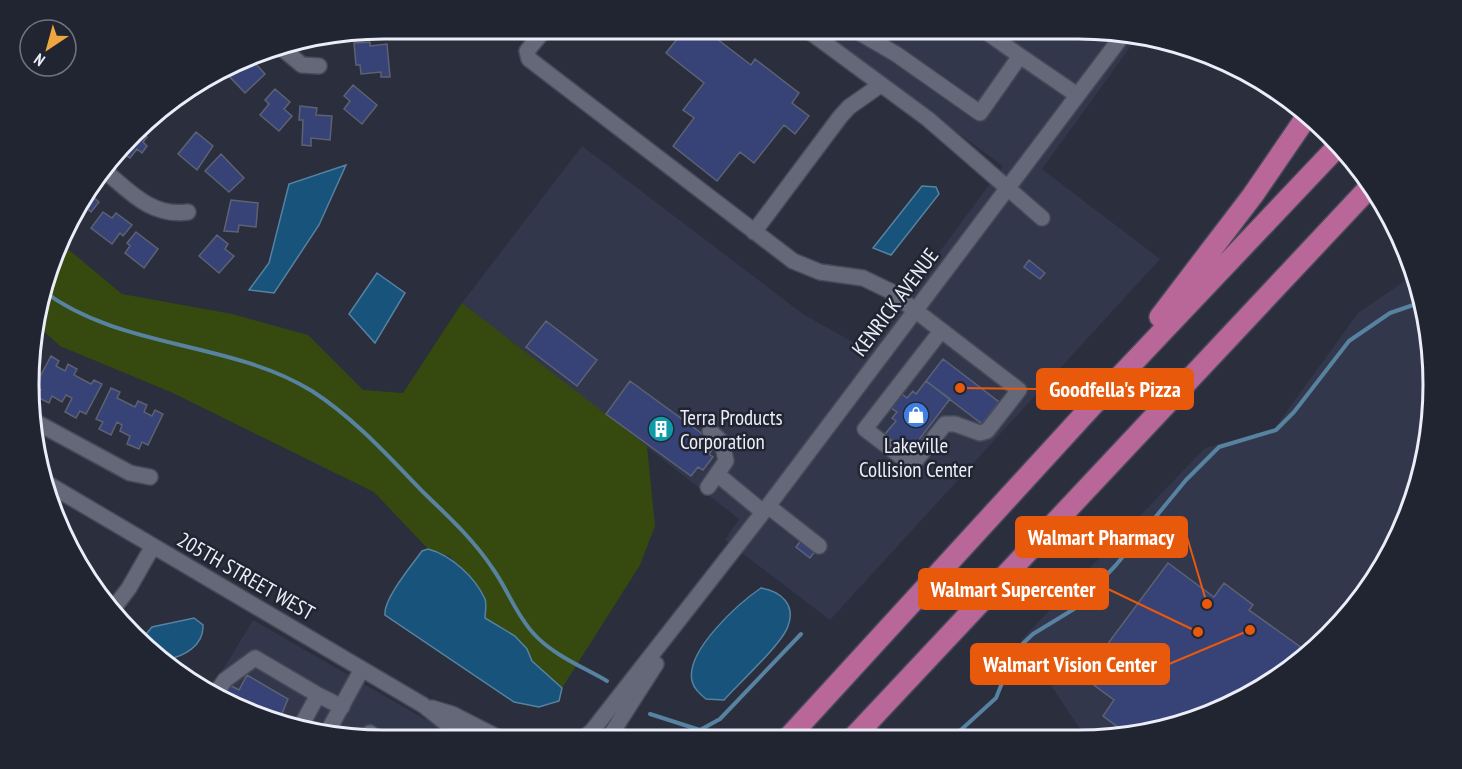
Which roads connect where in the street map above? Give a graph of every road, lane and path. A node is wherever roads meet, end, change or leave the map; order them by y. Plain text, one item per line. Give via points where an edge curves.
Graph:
1 (536, 39) edge
2 (819, 39) edge
3 (873, 39) edge
4 (996, 39) edge
5 (1118, 42) edge
6 (288, 53) edge
7 (1020, 56) junction
8 (319, 66) dead end
9 (879, 86) junction
10 (1077, 95) junction
11 (1302, 123) edge
12 (1332, 152) edge
13 (110, 175) edge
14 (1008, 188) junction
15 (1365, 193) edge
16 (188, 212) dead end
17 (1042, 218) dead end
18 (754, 232) junction
19 (914, 312) junction
20 (940, 331) junction
21 (1091, 407) junction
22 (42, 425) edge
23 (710, 431) dead end
24 (717, 474) junction
25 (150, 477) dead end
26 (708, 487) dead end
27 (55, 488) edge
28 (765, 509) junction
29 (153, 546) junction
30 (819, 546) dead end
31 (700, 593) junction
32 (117, 603) edge
33 (362, 669) junction
34 (220, 688) edge
35 (318, 695) junction
36 (423, 705) junction
37 (342, 707) junction
38 (304, 720) edge
39 (331, 726) edge
40 (458, 730) edge
41 (483, 730) edge
42 (592, 730) edge
43 (614, 730) edge
44 (795, 730) edge
45 (861, 730) edge

1 - 18 street via 527,51 529,59
2 - 9 street
3 - 7 street via 980,113
4 - 7 street
5 - 10 street, KENRICK AVENUE
6 - 8 street via 302,65
7 - 10 street
9 - 14 street via 928,120
9 - 18 street via 849,106
10 - 14 street, KENRICK AVENUE
11 - 21 highway via 1253,195
12 - 21 highway
13 - 16 street via 147,205 172,214
14 - 17 street
14 - 19 street, KENRICK AVENUE
15 - 45 highway
18 - 19 street via 793,261 820,272 863,278 890,291
19 - 20 street
19 - 28 street, KENRICK AVENUE
20 - 20 street via 1018,390 987,431 980,433 945,424 912,465 865,429
21 - 44 highway
22 - 25 street via 130,473
23 - 24 street via 722,442 725,453 726,461
24 - 26 street
24 - 28 street
27 - 29 street, 205TH STREET WEST
28 - 30 street
28 - 31 street, KENRICK AVENUE
29 - 32 street
29 - 33 street, 205TH STREET WEST
31 - 42 street, KENRICK AVENUE
31 - 43 street, KENRICK AVENUE
33 - 36 street, 205TH STREET WEST
33 - 37 street
34 - 35 street via 255,658
35 - 37 street
35 - 38 street
36 - 40 street, 205TH STREET WEST
36 - 41 street, 205TH STREET WEST
37 - 39 street

